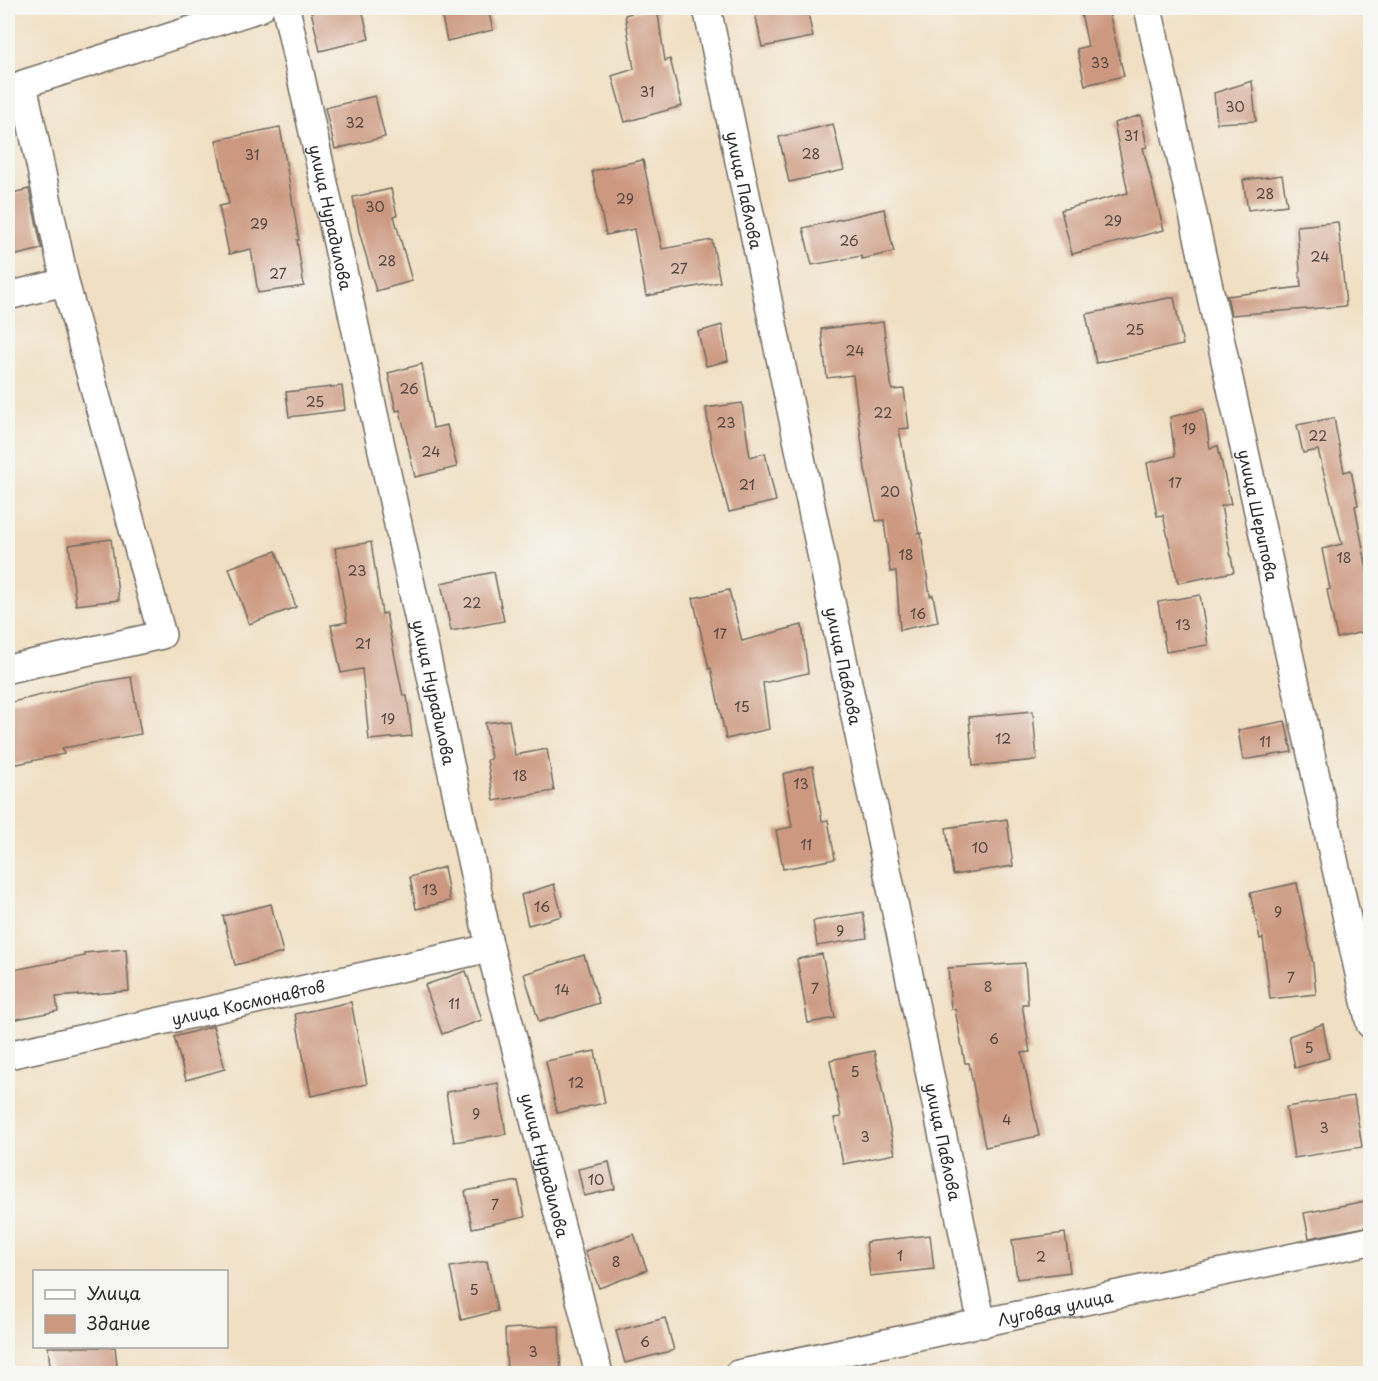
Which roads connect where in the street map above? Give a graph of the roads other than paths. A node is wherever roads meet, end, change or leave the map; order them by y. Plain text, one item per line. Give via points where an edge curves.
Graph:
1 (260, 8) edge
2 (286, 8) edge
3 (707, 8) edge
4 (1148, 8) edge
5 (65, 282) junction
6 (8, 296) edge
7 (8, 669) edge
8 (490, 948) junction
9 (1371, 1024) edge
10 (8, 1055) edge
11 (1371, 1241) edge
12 (982, 1324) junction
13 (599, 1374) edge
14 (738, 1374) edge

1 - 5 street via 23,84
2 - 8 street, улица Нурадилова
3 - 12 street, улица Павлова
4 - 9 street, улица Шерипова
5 - 6 street
5 - 7 street via 162,635
8 - 10 street, улица Космонавтов
8 - 13 street, улица Нурадилова
11 - 12 street, Луговая улица
12 - 14 street, Луговая улица

